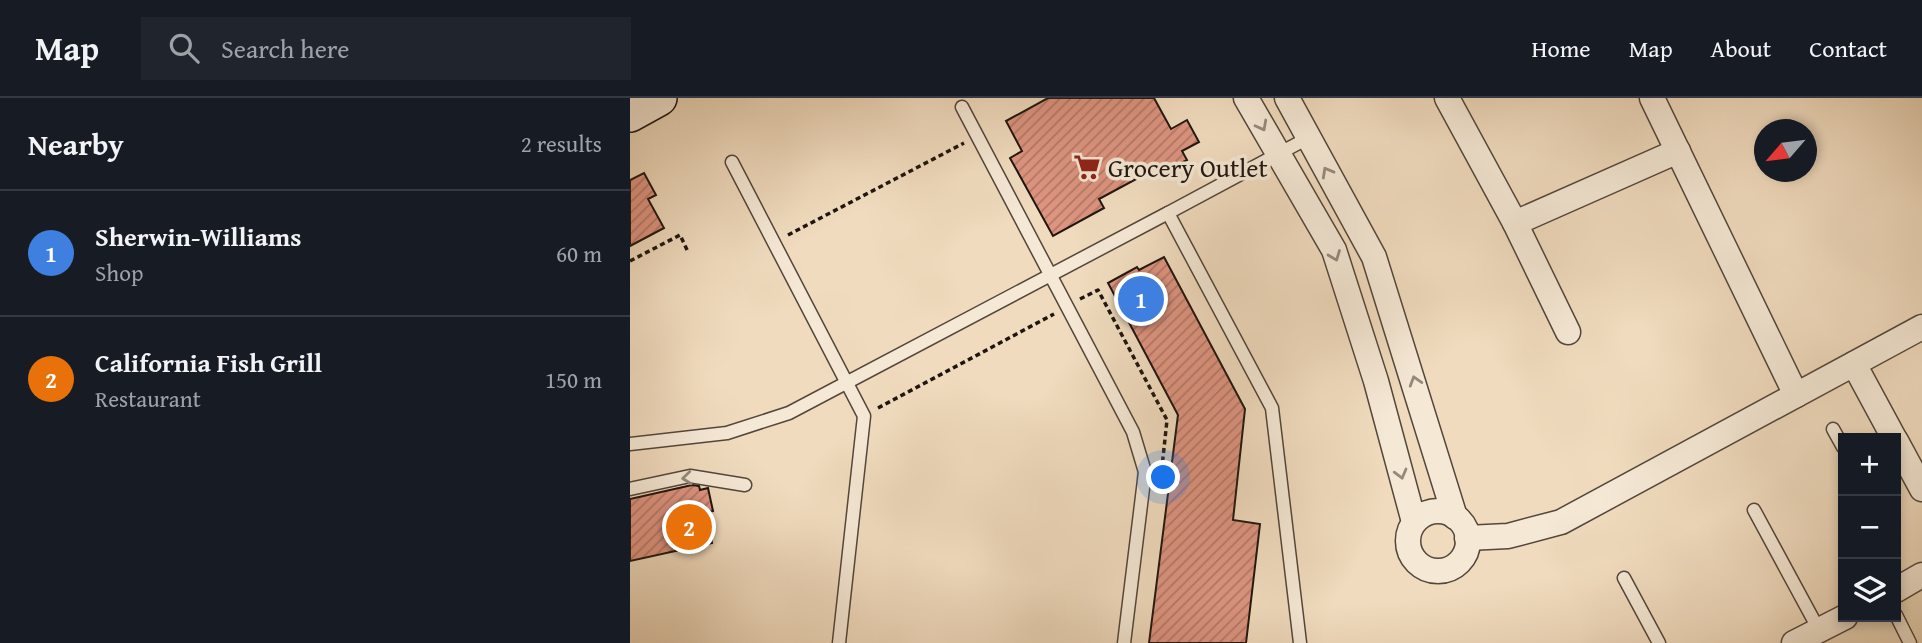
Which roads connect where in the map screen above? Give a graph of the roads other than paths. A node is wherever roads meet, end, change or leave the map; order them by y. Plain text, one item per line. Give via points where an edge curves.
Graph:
1 (660, 98) edge
2 (1246, 98) edge
3 (1287, 98) edge
4 (1447, 98) edge
5 (1652, 98) edge
6 (962, 107) dead end
7 (630, 114) edge
8 (1308, 138) junction
9 (1678, 151) junction
10 (1277, 155) junction
11 (732, 162) dead end
12 (1168, 213) junction
13 (1515, 223) junction
14 (1050, 273) junction
15 (1922, 327) edge
16 (1569, 332) dead end
17 (1854, 364) junction
18 (849, 382) junction
19 (1796, 395) junction
20 (1428, 425) junction
21 (1833, 429) dead end
22 (1391, 433) junction
23 (1890, 433) edge
24 (1838, 438) edge
25 (630, 444) edge
26 (1901, 452) edge
27 (745, 485) dead end
28 (630, 489) edge
29 (1922, 489) edge
30 (1754, 510) dead end
31 (1414, 522) junction
32 (1461, 527) junction
33 (1922, 575) edge
34 (1624, 579) dead end
35 (1901, 587) edge
36 (1838, 620) edge
37 (1900, 622) edge
38 (1819, 630) junction
39 (839, 643) edge
40 (1124, 643) edge
41 (1300, 643) edge
42 (1658, 643) edge
43 (1794, 643) edge
44 (1910, 643) edge

1 - 7 main road
2 -> 10 street
3 - 8 street
4 - 13 street
5 - 9 street
6 - 14 lane
8 - 10 lane
20 -> 8 street via 1374,257
9 - 13 street
9 - 19 street
10 - 12 lane
10 -> 22 street via 1334,250
11 - 18 lane
12 - 14 lane
12 - 41 lane via 1272,408
13 - 16 street
14 - 18 lane
14 - 40 lane via 1133,432 1145,472
15 - 17 street
17 - 19 street
17 - 23 street
18 - 25 lane via 789,413 727,433
18 - 39 lane via 864,416
19 - 32 street via 1561,522 1508,536
20 - 22 street
20 - 32 street
21 - 24 lane
22 -> 31 street
26 - 29 street
27 -> 28 lane via 690,476
30 - 38 lane
31 - 32 street via 1438,511
31 - 32 street via 1410,551 1422,567 1432,571 1460,562 1465,553
33 - 35 street
34 - 42 lane
36 - 38 street
37 - 44 lane
38 - 43 street

